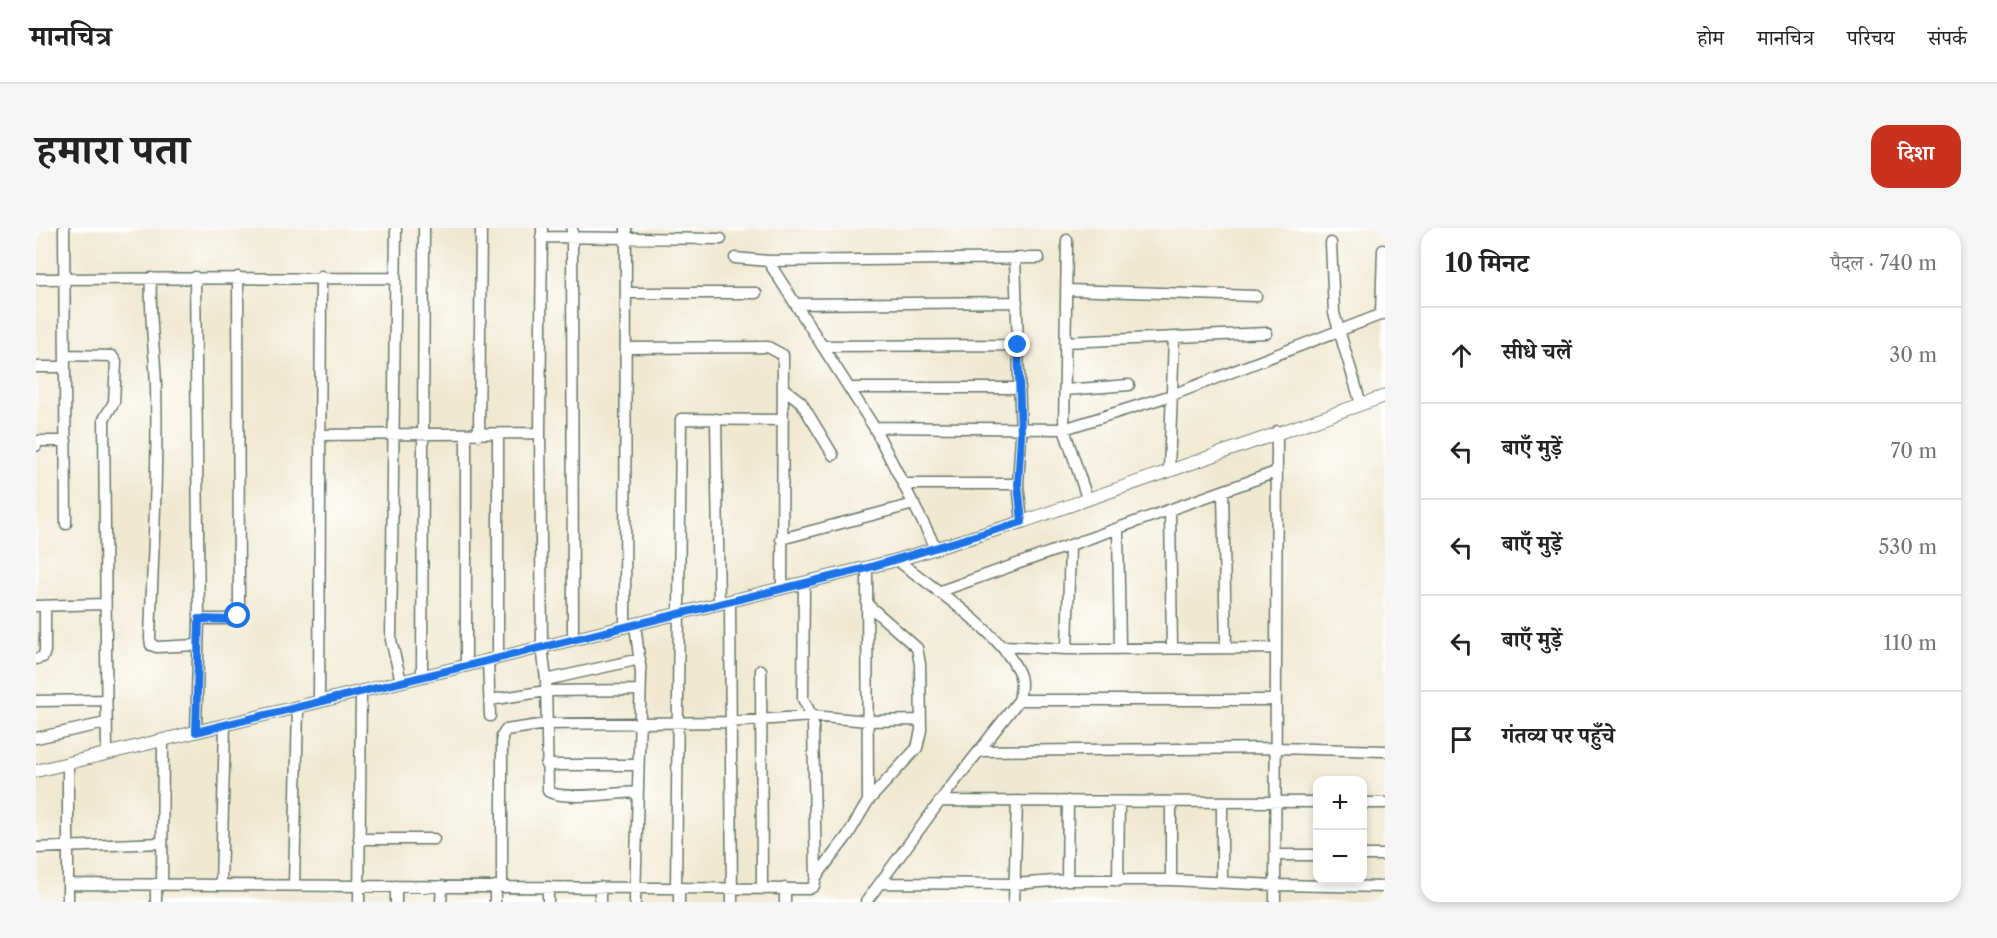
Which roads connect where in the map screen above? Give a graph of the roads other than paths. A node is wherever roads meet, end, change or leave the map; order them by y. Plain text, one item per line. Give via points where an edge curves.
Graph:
1 (64, 228) edge
2 (396, 228) edge
3 (424, 228) edge
4 (481, 228) edge
5 (542, 232) edge
6 (572, 233) edge
7 (626, 234) edge
8 (721, 239) dead end
9 (1067, 240) dead end
10 (1331, 243) dead end
11 (1383, 250) dead end
12 (735, 258) dead end
13 (1015, 258) junction
14 (1039, 258) dead end
15 (768, 261) junction
16 (321, 276) junction
17 (238, 277) junction
18 (64, 278) junction
19 (151, 278) junction
20 (195, 278) junction
21 (395, 278) junction
22 (36, 279) edge
23 (1066, 290) junction
24 (756, 292) dead end
25 (627, 293) junction
26 (1256, 296) dead end
27 (1017, 302) junction
28 (795, 304) junction
29 (1383, 314) edge
30 (1338, 332) junction
31 (1267, 333) dead end
32 (1174, 338) junction
33 (1065, 342) junction
34 (1018, 345) junction
35 (822, 346) junction
36 (627, 348) junction
37 (65, 355) junction
38 (36, 367) edge
39 (65, 367) junction
40 (1129, 385) dead end
41 (783, 388) junction
42 (849, 388) junction
43 (1020, 388) junction
44 (1065, 390) junction
45 (1172, 395) junction
46 (1385, 396) edge
47 (1361, 404) junction
48 (716, 419) junction
49 (783, 420) junction
50 (874, 427) junction
51 (1020, 429) junction
52 (1064, 429) junction
53 (1277, 431) junction
54 (540, 433) junction
55 (421, 434) junction
56 (498, 434) junction
57 (320, 435) junction
58 (393, 435) junction
59 (466, 435) junction
60 (479, 435) junction
61 (66, 441) junction
62 (36, 446) edge
63 (833, 455) dead end
64 (1169, 470) junction
65 (1276, 472) junction
66 (905, 484) junction
67 (1018, 484) junction
68 (1223, 491) junction
69 (1087, 498) junction
70 (914, 504) junction
71 (1170, 510) junction
72 (1022, 522) junction
73 (66, 524) dead end
74 (1118, 529) junction
75 (782, 539) junction
76 (1070, 546) junction
77 (936, 548) junction
78 (897, 560) junction
79 (867, 568) junction
80 (804, 583) junction
81 (782, 588) junction
82 (938, 592) junction
83 (724, 602) junction
84 (104, 604) junction
85 (867, 604) junction
86 (41, 606) edge
87 (678, 614) junction
88 (199, 619) junction
89 (630, 625) junction
90 (573, 639) junction
91 (197, 645) junction
92 (542, 646) junction
93 (1002, 646) junction
94 (1120, 648) junction
95 (1172, 648) junction
96 (1226, 648) junction
97 (1276, 648) junction
98 (1068, 649) junction
99 (640, 658) junction
100 (36, 659) edge
101 (493, 659) junction
102 (466, 665) junction
103 (761, 670) dead end
104 (422, 676) junction
105 (401, 681) junction
106 (546, 686) junction
107 (640, 690) junction
108 (361, 691) junction
109 (106, 700) junction
110 (319, 700) junction
111 (490, 700) junction
112 (1019, 700) junction
113 (1276, 700) junction
114 (36, 701) edge
115 (298, 707) junction
116 (490, 716) dead end
117 (812, 716) junction
118 (762, 718) junction
119 (920, 720) junction
120 (868, 721) junction
121 (639, 722) junction
122 (677, 722) junction
123 (731, 722) junction
124 (106, 723) junction
125 (546, 724) junction
126 (225, 725) junction
127 (196, 732) junction
128 (36, 738) edge
129 (163, 740) junction
130 (1276, 748) junction
131 (980, 751) junction
132 (1385, 751) edge
133 (107, 754) junction
134 (68, 764) junction
135 (546, 765) junction
136 (637, 765) junction
137 (36, 771) edge
138 (637, 792) junction
139 (868, 801) junction
140 (941, 801) junction
141 (1017, 801) junction
142 (1068, 801) junction
143 (1119, 802) junction
144 (1171, 802) junction
145 (1222, 802) junction
146 (1275, 802) junction
147 (1313, 802) edge
148 (1367, 803) edge
149 (1385, 803) edge
150 (359, 839) junction
151 (434, 839) dead end
152 (162, 843) junction
153 (68, 846) junction
154 (36, 848) edge
155 (1275, 855) junction
156 (1313, 855) edge
157 (1367, 855) edge
158 (1385, 855) edge
159 (816, 877) junction
160 (1068, 880) junction
161 (1118, 880) junction
162 (1171, 880) junction
163 (1222, 882) junction
164 (882, 883) junction
165 (69, 884) junction
166 (159, 884) junction
167 (1016, 884) junction
168 (221, 885) junction
169 (294, 885) junction
170 (1275, 885) junction
171 (359, 886) junction
172 (396, 886) junction
173 (442, 886) junction
174 (498, 886) junction
175 (636, 886) junction
176 (548, 887) junction
177 (600, 887) junction
178 (1385, 887) edge
179 (678, 888) junction
180 (732, 888) junction
181 (762, 888) junction
182 (785, 888) junction
183 (68, 902) edge
184 (156, 902) edge
185 (359, 902) edge
186 (396, 902) edge
187 (441, 902) edge
188 (495, 902) edge
189 (548, 902) edge
190 (600, 902) edge
191 (635, 902) edge
192 (679, 902) edge
193 (732, 902) edge
194 (785, 902) edge
195 (866, 902) edge
196 (1014, 902) edge
197 (1275, 902) edge

1 - 18 street
2 - 21 street
3 - 55 street
4 - 60 street
5 - 6 street
5 - 54 street
6 - 7 street
6 - 90 street
7 - 8 street
7 - 25 street
9 - 23 street
10 - 30 street
11 - 29 street
12 - 15 street
13 - 14 street
13 - 15 street
13 - 27 street
15 - 28 street
16 - 17 street
16 - 21 street
16 - 57 street
17 - 20 street
17 - 88 street via 239,609 234,620
18 - 19 street
18 - 22 street
18 - 37 street
19 - 20 street
19 - 91 street via 149,313 156,409 150,638 151,645 157,647
20 - 88 street
21 - 58 street
23 - 26 street
23 - 33 street
24 - 25 street
25 - 36 street
27 - 28 street
27 - 34 street
28 - 35 street
29 - 30 street
30 - 45 street
30 - 47 street
31 - 32 street
32 - 33 street
32 - 45 street
33 - 44 street
34 - 35 street
34 - 43 street
35 - 42 street
36 - 41 street via 776,349 783,355
36 - 89 street
37 - 39 street
37 - 84 street via 112,356 116,362 114,402 104,414
38 - 39 street
39 - 61 street
40 - 44 street
41 - 49 street
41 - 63 street via 801,402
42 - 43 street
42 - 50 street
43 - 51 street
44 - 52 street
45 - 52 street
45 - 64 street
46 - 47 street
47 - 53 street
48 - 49 street
48 - 83 street
48 - 87 street via 681,419
49 - 75 street
50 - 51 street
50 - 66 street
51 - 52 street
51 - 67 street
52 - 69 street
53 - 64 street
53 - 65 street
54 - 56 street
54 - 92 street
55 - 58 street
55 - 59 street
55 - 104 street
56 - 60 street
56 - 101 street
57 - 58 street
57 - 110 street
58 - 105 street via 391,640
59 - 60 street
59 - 102 street
61 - 62 street via 36,441
61 - 73 street
64 - 69 street
65 - 68 street
65 - 97 street
66 - 67 street
66 - 70 street
67 - 72 street
68 - 71 street
68 - 96 street
69 - 72 street
70 - 75 street
70 - 77 street
71 - 74 street
71 - 95 street
72 - 77 street
74 - 76 street
74 - 94 street
75 - 81 street
76 - 82 street
76 - 98 street
77 - 78 street
78 - 79 street
78 - 82 street
79 - 80 street
79 - 85 street
80 - 81 street
80 - 117 street via 803,699
81 - 83 street
82 - 93 street
83 - 87 street
83 - 123 street
84 - 86 street
84 - 109 street
85 - 119 street via 917,648
85 - 120 street
86 - 100 street via 45,651 43,657
87 - 89 street
87 - 122 street
88 - 91 street
89 - 90 street
89 - 99 street
90 - 92 street
91 - 127 street
92 - 101 street
92 - 106 street
93 - 98 street
93 - 112 street via 1018,670 1022,685
94 - 95 street
94 - 98 street
95 - 96 street
96 - 97 street
97 - 113 street
99 - 106 street
99 - 107 street
101 - 102 street
101 - 111 street
102 - 104 street
103 - 118 street
104 - 105 street
105 - 108 street
106 - 107 street
106 - 111 street
106 - 125 street
107 - 121 street
108 - 110 street
108 - 150 street
109 - 114 street
109 - 124 street
110 - 115 street
111 - 116 street
112 - 113 street
112 - 131 street
113 - 130 street
115 - 126 street
115 - 169 street
117 - 118 street
117 - 120 street
117 - 159 street
118 - 123 street
118 - 181 street
119 - 120 street
119 - 139 street via 921,739 917,748
120 - 139 street
121 - 122 street
121 - 125 street
121 - 136 street
122 - 123 street
122 - 179 street
123 - 180 street
124 - 128 street
124 - 133 street
125 - 135 street
125 - 174 street via 506,730 502,736
126 - 127 street
126 - 168 street
127 - 129 street
129 - 133 street
129 - 152 street
130 - 131 street
130 - 132 street
130 - 146 street
131 - 140 street
133 - 134 street
134 - 137 street
134 - 153 street
135 - 136 street
135 - 138 street via 546,786 552,794
136 - 138 street
138 - 175 street
139 - 159 street
140 - 141 street
140 - 164 street
141 - 142 street
141 - 167 street
142 - 143 street
142 - 160 street
143 - 144 street
143 - 161 street
144 - 145 street
144 - 162 street
145 - 146 street
145 - 163 street
146 - 147 street
146 - 155 street
148 - 149 street
150 - 151 street
150 - 171 street
152 - 153 street
152 - 166 street
153 - 154 street
153 - 165 street
155 - 156 street
155 - 170 street
157 - 158 street
159 - 182 street via 809,889
160 - 161 street
160 - 167 street
161 - 162 street
162 - 163 street
163 - 170 street
164 - 167 street
164 - 195 street
165 - 166 street
165 - 183 street
166 - 168 street
166 - 184 street
167 - 196 street
168 - 169 street
169 - 171 street
170 - 178 street
170 - 197 street
171 - 172 street
171 - 185 street
172 - 173 street
172 - 186 street
173 - 174 street
173 - 187 street
174 - 176 street
174 - 188 street
175 - 177 street
175 - 179 street
175 - 191 street
176 - 177 street
176 - 189 street
177 - 190 street
179 - 180 street
179 - 192 street
180 - 181 street
180 - 193 street
181 - 182 street
182 - 194 street

